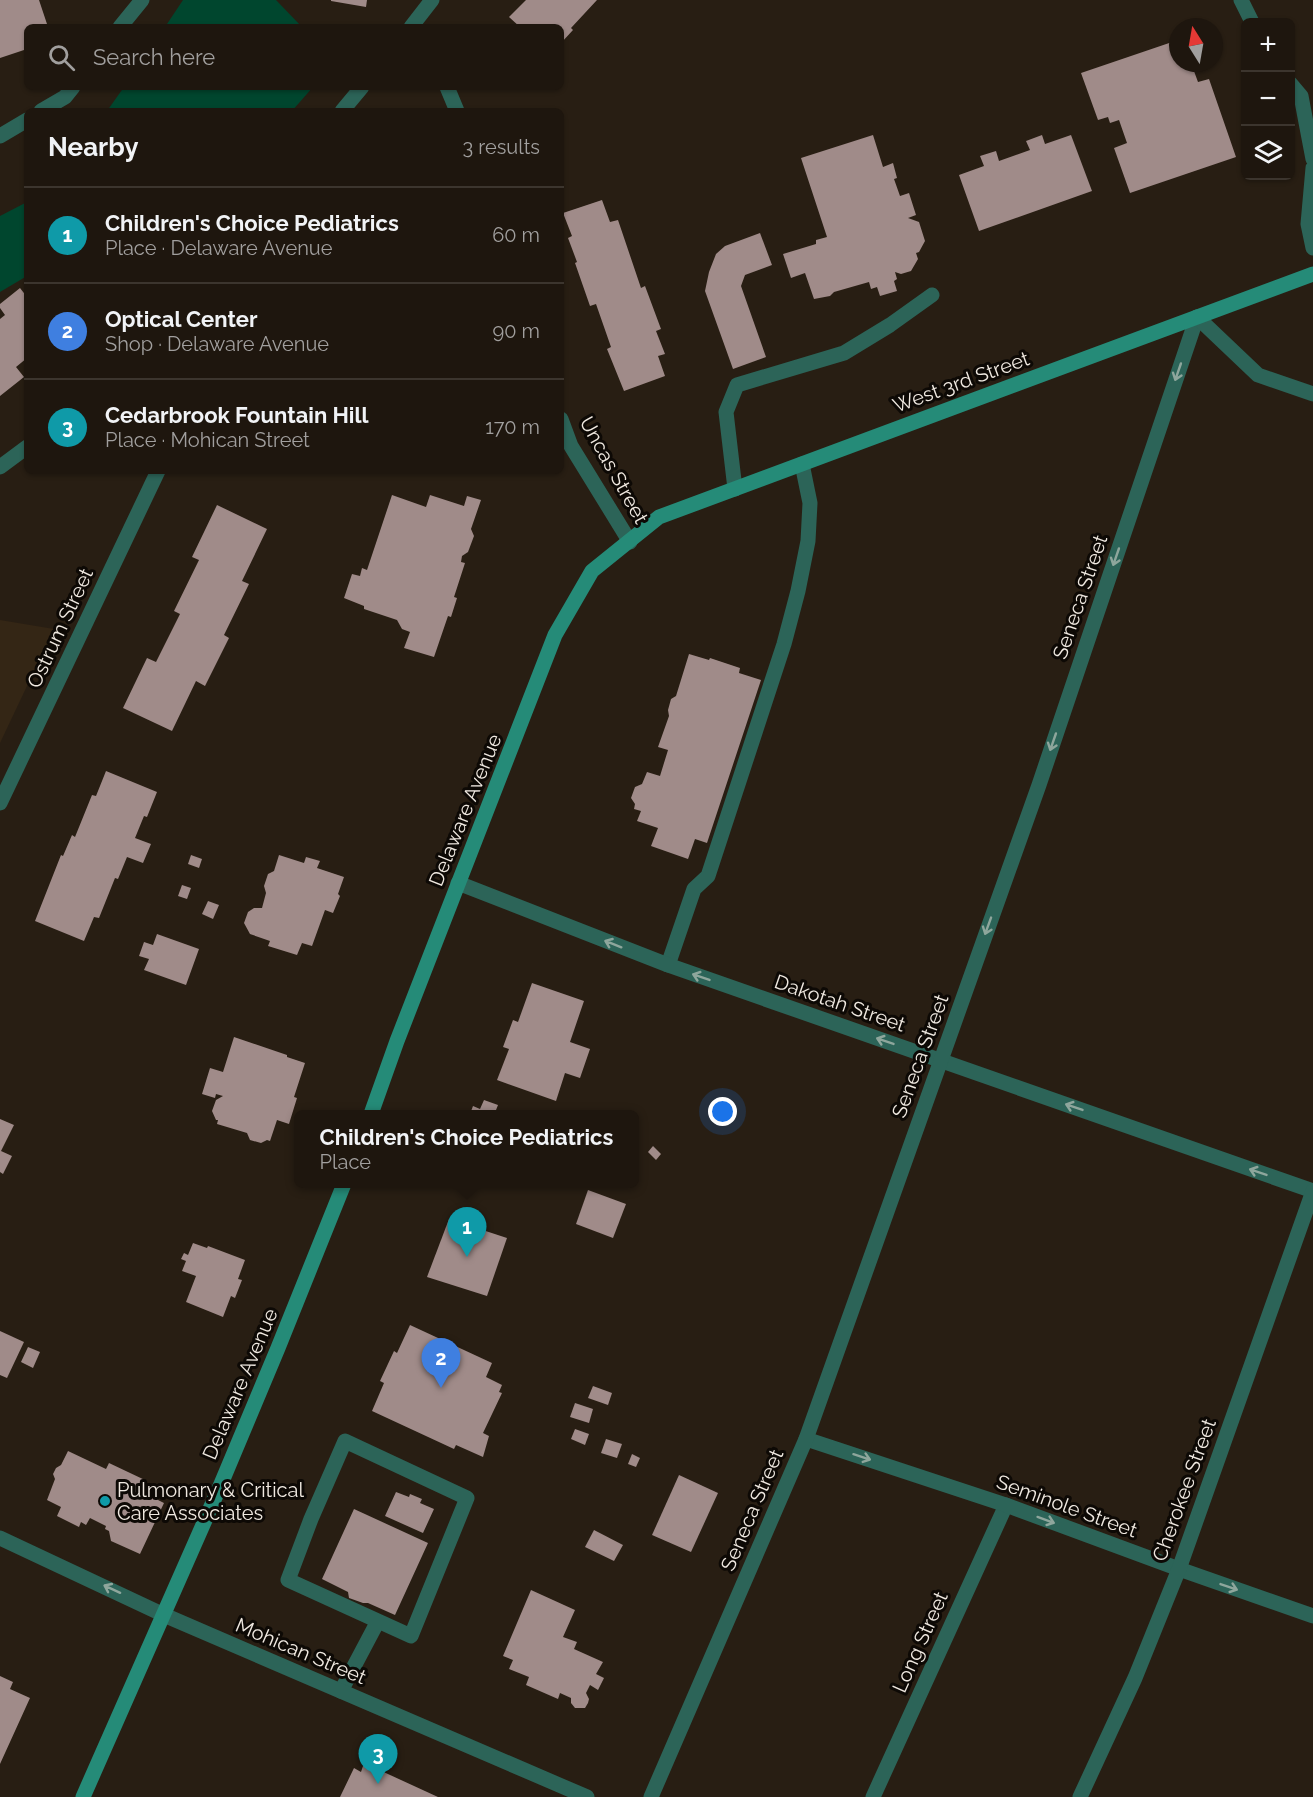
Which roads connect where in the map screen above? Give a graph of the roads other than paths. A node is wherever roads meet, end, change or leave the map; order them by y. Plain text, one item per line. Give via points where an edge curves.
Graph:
1 (142, 0) edge
2 (432, 0) edge
3 (1241, 0) edge
4 (1250, 18) edge
5 (122, 24) edge
6 (418, 24) edge
7 (1295, 88) edge
8 (71, 90) edge
9 (360, 90) edge
10 (448, 90) edge
11 (46, 108) edge
12 (344, 108) edge
13 (456, 108) edge
14 (24, 122) edge
15 (0, 136) edge
16 (1313, 159) edge
17 (1313, 168) edge
18 (1313, 249) edge
19 (1313, 274) edge
20 (932, 295) dead end
21 (1197, 317) junction
22 (1313, 394) edge
23 (564, 427) edge
24 (24, 449) edge
25 (802, 464) junction
26 (0, 467) edge
27 (157, 474) edge
28 (735, 489) junction
29 (630, 542) junction
30 (0, 803) edge
31 (458, 883) junction
32 (668, 965) junction
33 (940, 1060) junction
34 (372, 1110) edge
35 (342, 1188) edge
36 (1313, 1191) edge
37 (806, 1439) junction
38 (1006, 1505) junction
39 (0, 1538) edge
40 (1179, 1569) junction
41 (164, 1615) junction
42 (1313, 1616) edge
43 (378, 1621) junction
44 (341, 1691) junction
45 (84, 1797) edge
46 (587, 1797) edge
47 (651, 1797) edge
48 (873, 1797) edge
49 (1080, 1797) edge

1 - 5 street
2 - 6 street
3 - 4 street
7 - 16 street via 1302,96
8 - 11 street
9 - 12 street
10 - 13 street
14 - 15 street
17 - 18 street via 1308,224
19 - 21 main road, West 3rd Street
20 - 28 street via 844,353 737,385 726,412
21 - 22 street via 1258,375
21 - 25 main road, West 3rd Street
21 -> 33 street, Seneca Street
23 - 29 street, Uncas Street via 571,446
24 - 26 street
25 - 28 main road, West 3rd Street
25 - 32 street via 810,503 808,540 787,634 708,876 694,889
27 - 30 street, Ostrum Street
28 - 29 main road, West 3rd Street via 659,517
29 - 31 main road, Delaware Avenue via 592,571 555,635
32 -> 31 street, Dakotah Street
31 - 34 main road, Delaware Avenue
33 -> 32 street, Dakotah Street
36 -> 33 street, Dakotah Street
33 - 37 street, Seneca Street
35 - 41 main road, Delaware Avenue
36 - 40 street, Cherokee Street
37 -> 38 street, Seminole Street
37 - 47 street, Seneca Street
38 -> 40 street, Seminole Street
38 - 48 street, Long Street
41 -> 39 street, Mohican Street
40 -> 42 street, Seminole Street
40 - 49 street, Cherokee Street via 1135,1678
41 - 44 street, Mohican Street
41 - 45 main road, Delaware Avenue
43 - 43 street via 411,1636 467,1498 345,1441 288,1580
43 - 44 street
44 - 46 street, Mohican Street

